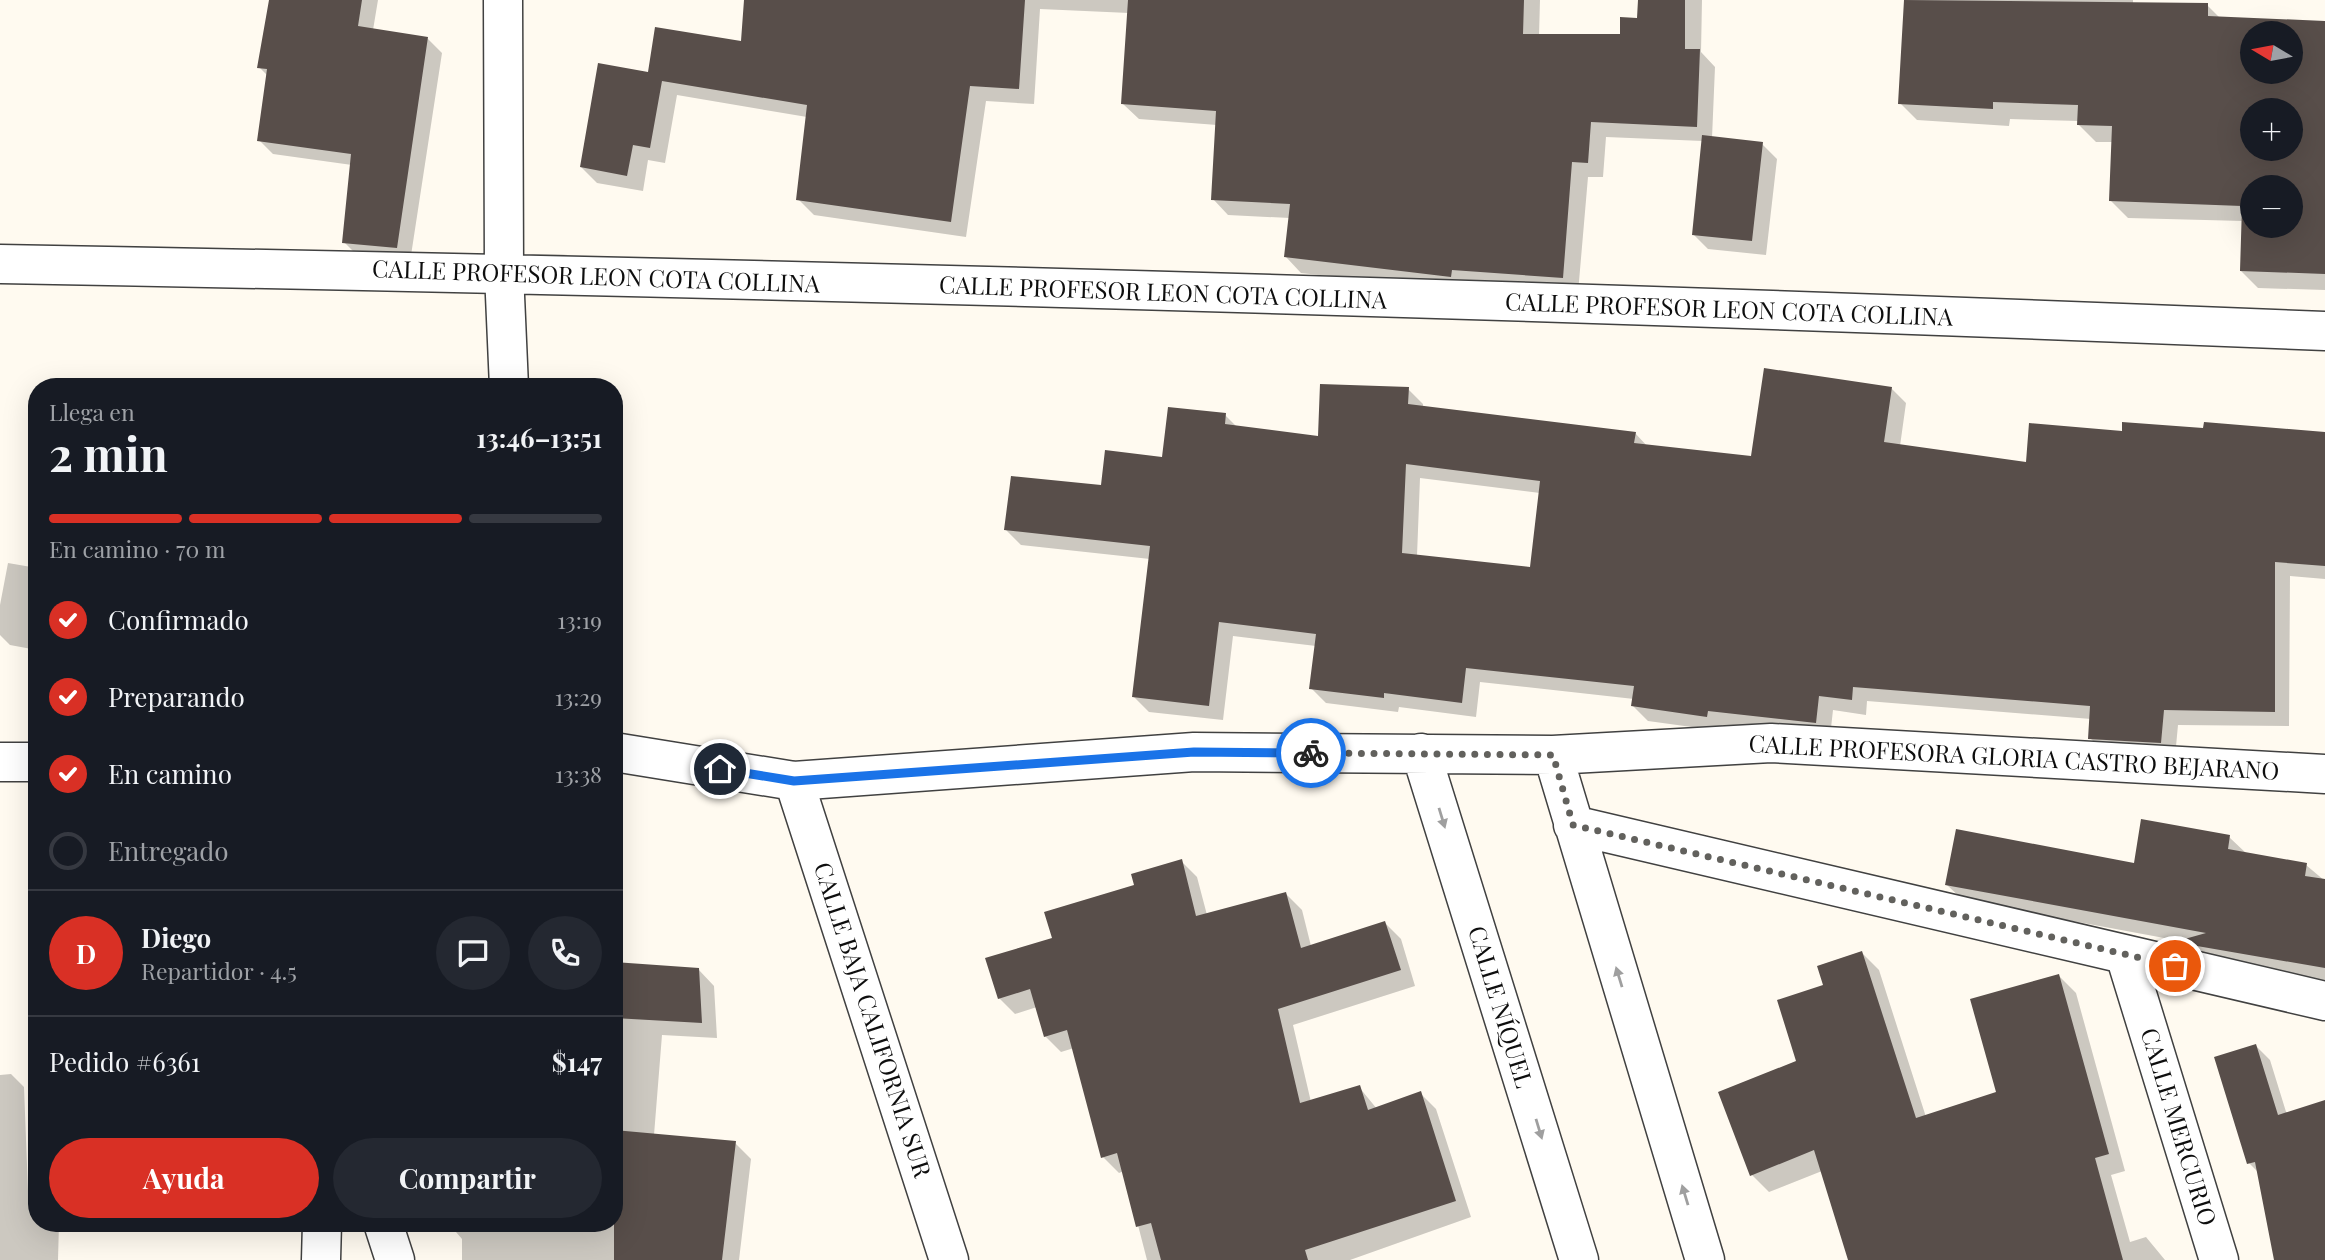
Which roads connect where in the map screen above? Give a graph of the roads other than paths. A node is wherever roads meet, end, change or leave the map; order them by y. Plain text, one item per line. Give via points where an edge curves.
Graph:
1 (503, 0) edge
2 (0, 264) edge
3 (504, 273) junction
4 (2325, 331) edge
5 (509, 378) edge
6 (623, 753) edge
7 (1421, 753) junction
8 (1553, 755) junction
9 (0, 762) edge
10 (28, 762) edge
11 (2325, 774) edge
12 (794, 781) junction
13 (1573, 825) junction
14 (2125, 954) junction
15 (2325, 1001) edge
16 (323, 1232) edge
17 (386, 1232) edge
18 (321, 1260) edge
19 (395, 1260) edge
20 (950, 1260) edge
21 (1579, 1260) edge
22 (1705, 1260) edge
23 (2219, 1260) edge

1 - 3 street
2 - 3 street, CALLE PROFESOR LEON COTA COLLINA
3 - 4 street, CALLE PROFESOR LEON COTA COLLINA
3 - 5 street
6 - 12 street, CALLE PROFESORA GLORIA CASTRO BEJARANO
7 - 8 street, CALLE PROFESORA GLORIA CASTRO BEJARANO
7 - 12 street, CALLE PROFESORA GLORIA CASTRO BEJARANO via 1194,752
7 -> 21 street, CALLE NÍQUEL
8 - 11 street, CALLE PROFESORA GLORIA CASTRO BEJARANO via 1771,743
8 - 13 street
9 - 10 street
12 - 20 street, CALLE BAJA CALIFORNIA SUR
13 - 14 street
22 -> 13 street
14 - 15 street
14 - 23 street, CALLE MERCURIO
16 - 18 street
17 - 19 street

